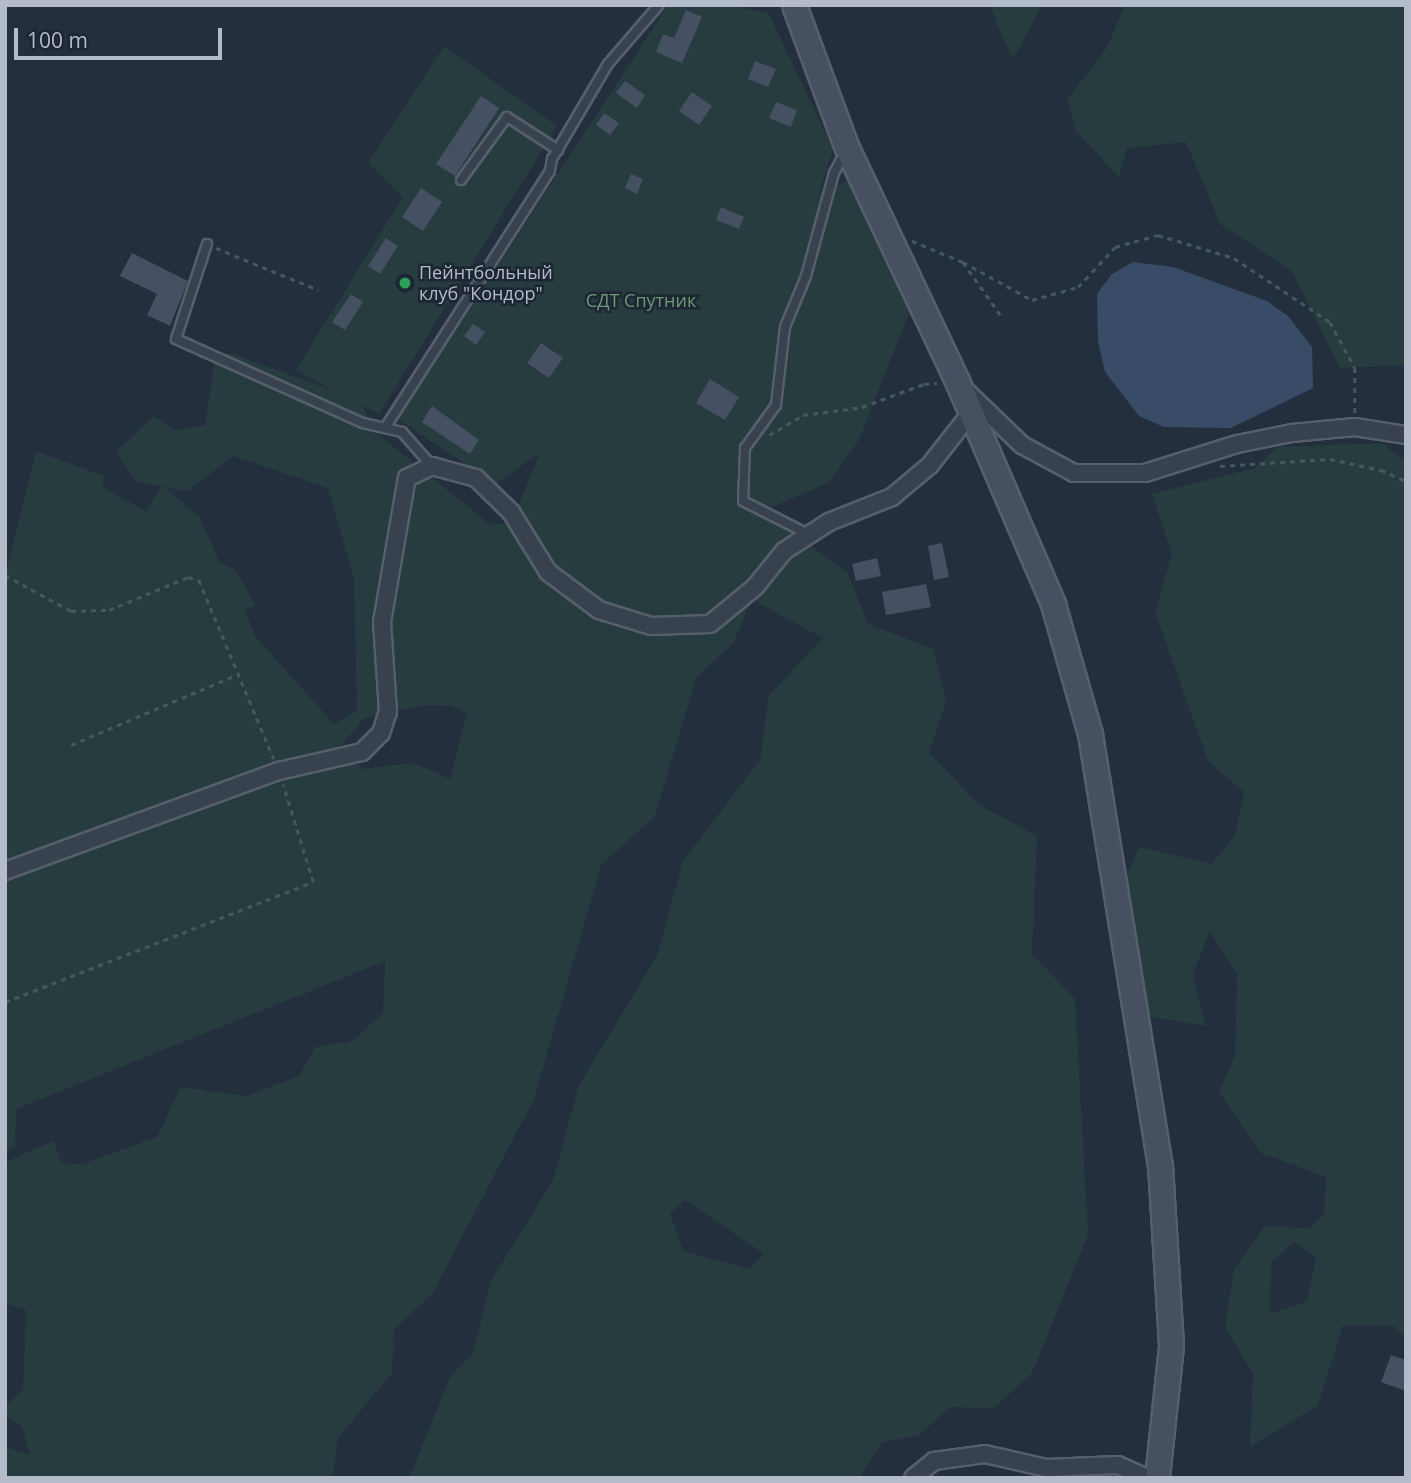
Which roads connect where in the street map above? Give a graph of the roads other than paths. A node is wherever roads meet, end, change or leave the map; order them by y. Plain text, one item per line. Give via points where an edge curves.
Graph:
1 (659, 5) edge
2 (794, 5) edge
3 (847, 148) junction
4 (558, 149) junction
5 (461, 180) dead end
6 (207, 244) road end
7 (958, 383) junction
8 (970, 414) junction
9 (385, 428) junction
10 (1406, 435) edge
11 (432, 467) junction
12 (810, 535) junction
13 (5, 870) edge
14 (1118, 1465) junction
15 (913, 1478) edge
16 (1101, 1478) edge
17 (1147, 1478) edge
18 (1157, 1478) edge

1 - 4 lane via 608,64
2 - 3 main road
3 - 7 main road
3 - 12 lane via 834,173 806,276 785,327 776,405 745,448 743,502
4 - 5 lane via 507,117
4 - 9 lane via 550,171
6 - 9 lane via 176,339 250,375
7 - 8 main road
7 - 10 street via 1022,444 1074,473 1144,473 1237,444 1355,427
8 - 12 street via 930,465 892,497
8 - 18 main road via 1053,604 1090,734 1160,1165 1171,1346
9 - 11 lane via 402,432
11 - 12 street via 476,478 511,512 548,572 599,610 651,626 710,624 755,586 784,551
11 - 13 street via 407,478 382,622 388,712 381,733 362,752 279,771
14 - 15 street via 1046,1468 985,1454 934,1461
14 - 16 street
14 - 17 street

